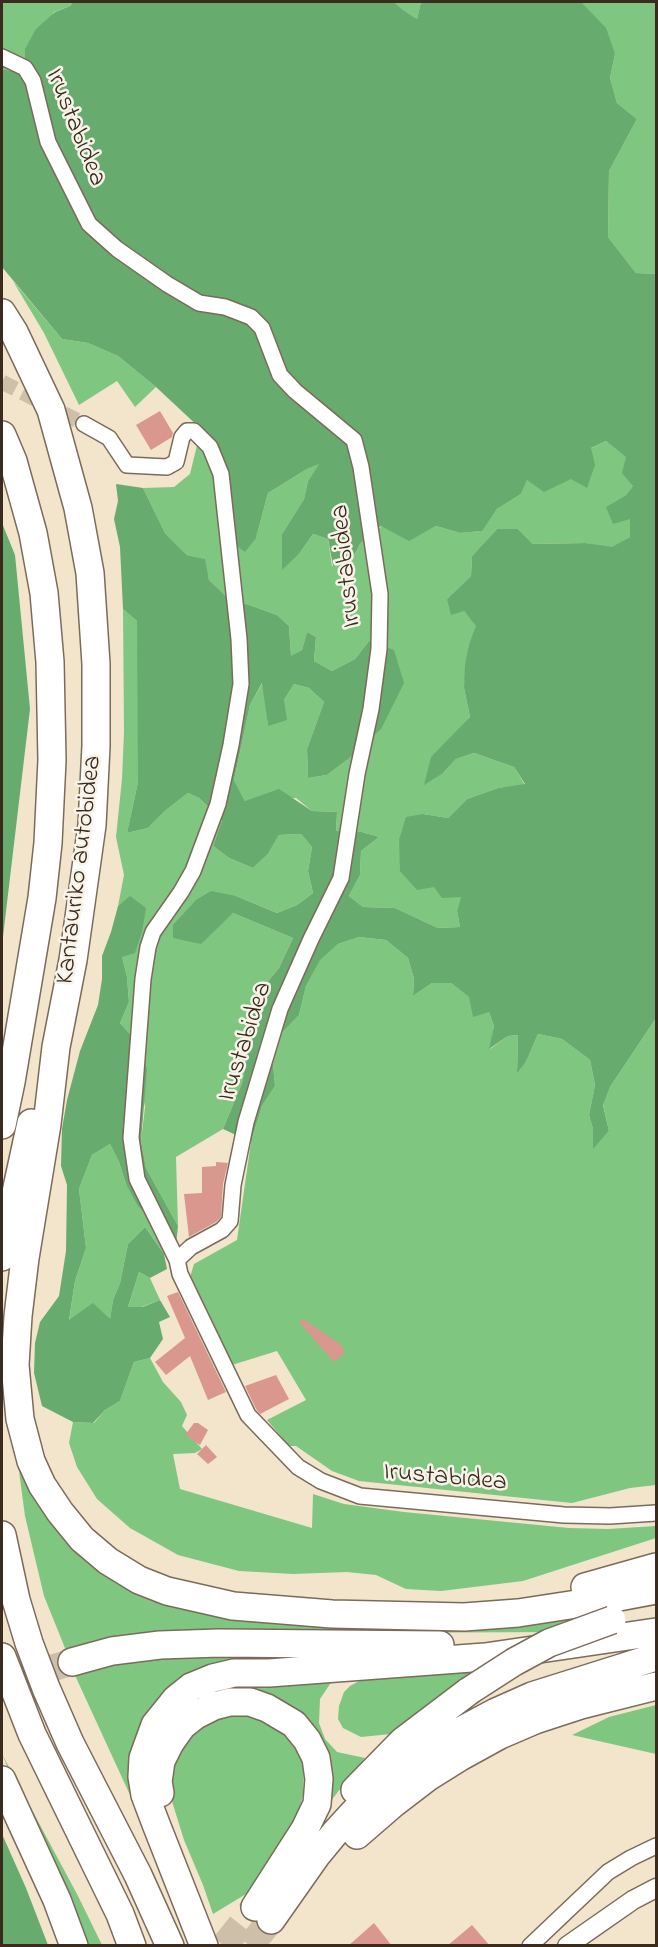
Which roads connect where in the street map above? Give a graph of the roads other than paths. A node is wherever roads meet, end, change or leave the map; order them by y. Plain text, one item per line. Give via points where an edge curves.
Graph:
1 (2, 57) edge
2 (2, 313) edge
3 (84, 424) tunnel mouth
4 (2, 435) edge
5 (18, 1032) junction
6 (56, 1047) junction
7 (2, 1075) edge
8 (2, 1125) edge
9 (2, 1257) edge
10 (177, 1260) junction
11 (657, 1513) edge
12 (2, 1535) edge
13 (657, 1568) edge
14 (657, 1590) edge
15 (657, 1606) edge
16 (401, 1616) junction
17 (647, 1634) edge
18 (2, 1657) edge
19 (657, 1657) edge
20 (72, 1662) tunnel mouth
21 (657, 1686) edge
22 (46, 1688) junction
23 (2, 1780) edge
24 (2, 1792) edge
25 (657, 1846) edge
26 (657, 1888) edge
27 (263, 1913) junction
28 (60, 1946) edge
29 (74, 1946) edge
30 (132, 1946) edge
31 (170, 1946) edge
32 (188, 1946) edge
33 (204, 1946) edge
34 (209, 1946) edge
35 (530, 1946) edge
36 (567, 1946) edge

1 - 10 street, Irustabidea via 25,68 33,81 48,142 89,224 117,249 199,303 251,317 262,328 280,375 354,440 377,573 379,649 341,878 280,1009 246,1122 230,1221
2 - 6 highway, Kantauriko autobidea via 51,410 78,508 91,584 96,664 92,825
3 - 10 street, Irustabidea via 109,438 127,465 167,467 176,462 182,436 194,431 210,447 221,474 226,516 241,684 218,804 193,871 153,932 148,947 131,1138 137,1179
4 - 5 highway, Kantauriko autobidea via 33,533 44,593 50,662 52,760 48,843
5 - 7 highway
5 - 8 highway
6 - 9 highway via 32,1118
6 - 16 highway via 25,1258 15,1365 24,1439 42,1485 82,1539 139,1580 167,1591 272,1610
10 - 11 street, Irustabidea via 180,1274 248,1415 298,1467 321,1481 360,1496 564,1515
12 - 22 highway via 16,1600
13 - 16 highway via 529,1599
14 - 16 highway via 518,1613
15 - 27 highway, bridge via 549,1643 469,1691 404,1741 337,1810
17 - 20 highway via 484,1645 160,1645 112,1651
17 - 33 highway via 485,1657 269,1674 234,1673 191,1687 155,1725 143,1758 142,1778 145,1795
18 - 30 highway via 32,1734
19 - 27 highway via 532,1696 461,1731 414,1761 358,1808
21 - 27 highway via 534,1720 460,1757 368,1824 290,1904
22 - 31 highway
22 - 32 highway via 154,1877
23 - 29 highway via 44,1869
24 - 28 highway
25 - 35 street via 608,1872
26 - 36 street via 623,1906
27 - 34 highway via 317,1804 316,1758 294,1724 250,1702 230,1702 196,1715 183,1726 161,1761 158,1782 167,1824

